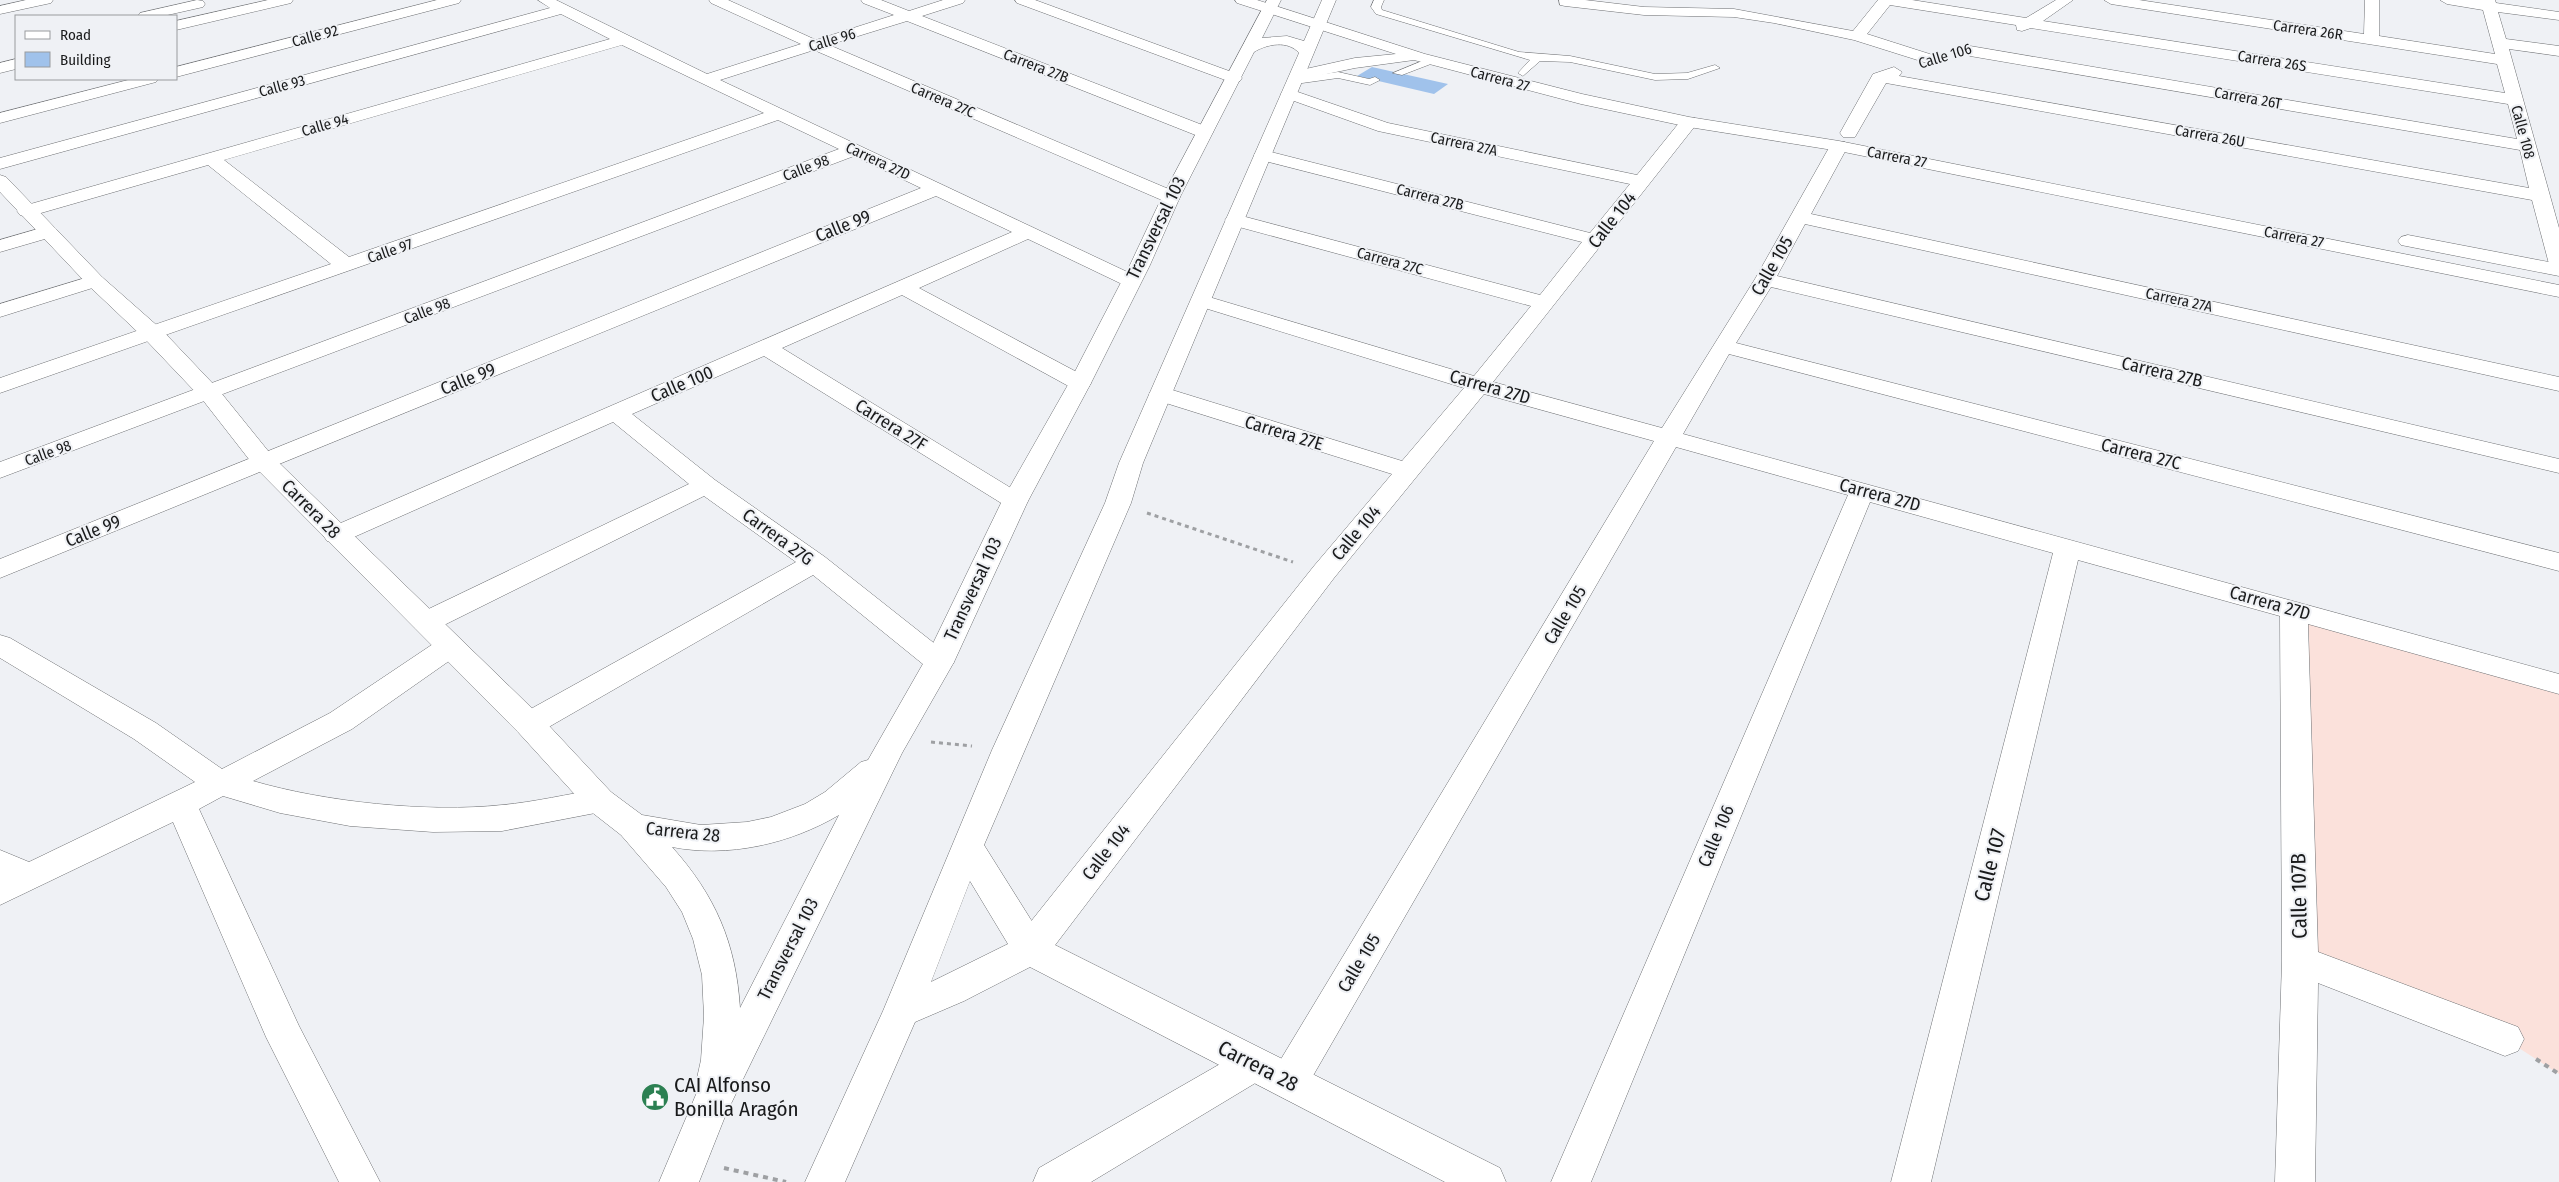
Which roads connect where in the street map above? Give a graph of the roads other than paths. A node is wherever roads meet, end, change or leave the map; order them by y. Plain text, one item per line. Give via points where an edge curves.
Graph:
1 (46, 0) edge
2 (214, 0) edge
3 (286, 0) edge
4 (454, 0) edge
5 (545, 0) edge
6 (716, 0) edge
7 (868, 0) edge
8 (958, 0) edge
9 (1022, 0) edge
10 (1242, 0) edge
11 (1379, 0) edge
12 (1718, 0) edge
13 (1886, 0) edge
14 (2066, 0) edge
15 (2111, 0) edge
16 (2372, 0) edge
17 (2447, 0) edge
18 (1565, 2) dead end
19 (1277, 3) edge
20 (2489, 3) edge
21 (1598, 4) edge
22 (564, 9) junction
23 (0, 10) edge
24 (1324, 12) edge
25 (1734, 13) junction
26 (149, 15) edge
27 (908, 16) junction
28 (2559, 16) edge
29 (2030, 23) junction
30 (178, 26) edge
31 (1857, 36) junction
32 (2371, 39) junction
33 (623, 40) junction
34 (2499, 43) junction
35 (815, 45) junction
36 (1249, 49) junction
37 (1970, 51) junction
38 (2559, 51) edge
39 (1537, 58) junction
40 (1426, 59) junction
41 (1933, 60) junction
42 (2504, 60) junction
43 (15, 64) edge
44 (0, 68) edge
45 (1715, 68) dead end
46 (178, 71) edge
47 (1398, 73) dead end
48 (1523, 73) junction
49 (1297, 75) junction
50 (1879, 77) junction
51 (1234, 78) junction
52 (706, 79) junction
53 (146, 80) edge
54 (1375, 80) dead end
55 (2515, 100) junction
56 (779, 114) junction
57 (0, 118) edge
58 (1689, 122) junction
59 (1204, 132) junction
60 (1844, 140) junction
61 (2527, 146) junction
62 (854, 150) junction
63 (1263, 155) junction
64 (210, 158) junction
65 (0, 164) edge
66 (0, 181) edge
67 (1642, 182) junction
68 (936, 188) junction
69 (2541, 196) junction
70 (1171, 197) junction
71 (27, 210) junction
72 (1800, 217) junction
73 (2288, 218) dead end
74 (1235, 220) junction
75 (48, 232) junction
76 (1026, 233) junction
77 (2394, 238) dead end
78 (1596, 240) junction
79 (0, 246) edge
80 (2559, 264) edge
81 (347, 266) junction
82 (2559, 270) edge
83 (1765, 279) junction
84 (95, 281) junction
85 (1131, 281) junction
86 (902, 287) junction
87 (2559, 291) edge
88 (1202, 301) junction
89 (1546, 303) junction
90 (0, 311) edge
91 (153, 334) junction
92 (1723, 346) junction
93 (766, 348) junction
94 (1080, 383) junction
95 (1479, 384) junction
96 (2559, 384) edge
97 (0, 386) edge
98 (210, 394) junction
99 (1161, 394) junction
100 (616, 413) junction
101 (1671, 437) junction
102 (264, 462) junction
103 (2559, 466) edge
104 (0, 471) edge
105 (1408, 471) junction
106 (706, 485) junction
107 (1862, 491) junction
108 (1015, 501) junction
109 (336, 534) junction
110 (2068, 547) junction
111 (2559, 562) edge
112 (815, 563) junction
113 (0, 569) edge
114 (2294, 609) junction
115 (426, 622) junction
116 (0, 645) edge
117 (449, 647) junction
118 (939, 662) junction
119 (2559, 684) edge
120 (529, 724) junction
121 (891, 745) junction
122 (219, 783) junction
123 (600, 801) junction
124 (181, 804) junction
125 (633, 826) junction
126 (967, 846) junction
127 (9, 877) edge
128 (1030, 950) junction
129 (2300, 962) junction
130 (901, 1011) junction
131 (2505, 1039) dead end
132 (1254, 1064) junction
133 (1289, 1082) junction
134 (709, 1108) junction
135 (684, 1171) edge
136 (360, 1182) edge
137 (825, 1182) edge
138 (1053, 1182) edge
139 (1486, 1182) edge
140 (1571, 1182) edge
141 (1911, 1182) edge
142 (2295, 1182) edge

1 - 23 street
2 - 26 street
3 - 30 street
4 - 46 street, Calle 92
5 - 22 street, Carrera 27D
6 - 35 street, Carrera 27C
7 - 27 street, Carrera 27B
8 - 27 street, Calle 96
9 - 51 street
10 - 19 street, Carrera 27
11 - 39 lane via 1376,7 1379,12
12 - 25 street
13 - 29 street, Carrera 26S
13 - 31 street
14 - 29 street, Calle 106
15 - 32 street, Carrera 26R via 2246,14
16 - 32 street
17 - 20 street
18 - 21 street
19 - 24 street, Carrera 27
19 - 36 street, Transversal 103
20 - 28 street
20 - 34 street, Calle 108
21 - 25 street via 1644,11
22 - 33 street, Carrera 27D
22 - 65 street, Calle 93
24 - 40 street, Carrera 27
24 - 48 street, Carrera 27 via 1418,45
24 - 49 street
25 - 31 street
27 - 35 street, Calle 96
27 - 59 street, Carrera 27B
29 - 37 street, Calle 106
29 - 55 street, Carrera 26S
31 - 41 street
32 - 42 street, Carrera 26R
33 - 52 street, Carrera 27D
33 - 64 street, Calle 94
34 - 38 street
34 - 42 street, Calle 108
35 - 52 street, Calle 96
35 - 70 street, Carrera 27C
36 - 49 street, Carrera 27A via 1258,43 1283,41 1300,45
36 - 51 street, Transversal 103
37 - 41 street, Calle 106
37 - 61 street, Carrera 26T
39 - 45 lane via 1570,59 1655,77 1688,76
39 - 48 lane
40 - 47 lane
40 - 49 street via 1355,63
40 - 58 street, Carrera 27 via 1581,99
41 - 50 street, Calle 106
42 - 55 street, Calle 108
43 - 44 street
48 - 60 street, Carrera 27
49 - 54 lane
49 - 63 street
49 - 67 street, Carrera 27A via 1384,127
50 - 60 street
50 - 69 street, Carrera 26U
51 - 59 street, Transversal 103
52 - 56 street, Carrera 27D
53 - 57 street
55 - 61 street, Calle 108
56 - 62 street, Carrera 27D
56 - 81 street, Calle 97
58 - 60 street, Carrera 27
58 - 67 street, Calle 104
59 - 70 street, Transversal 103
60 - 72 street, Calle 105
60 - 73 street, Carrera 27
60 - 87 street, Carrera 27
61 - 69 street, Calle 108
62 - 68 street, Carrera 27D
62 - 98 street, Calle 98
63 - 74 street
63 - 78 street, Carrera 27B
64 - 71 street, Calle 94
64 - 81 street
66 - 71 street, Carrera 28
67 - 78 street, Calle 104
68 - 76 street, Carrera 27D
68 - 102 street, Calle 99
69 - 80 street, Calle 108
70 - 85 street, Transversal 103
71 - 75 street, Carrera 28
72 - 83 street, Calle 105
72 - 96 street, Carrera 27A
74 - 88 street
74 - 89 street, Carrera 27C
75 - 79 street
75 - 84 street, Carrera 28
76 - 85 street, Carrera 27D
76 - 86 street, Calle 100
77 - 82 street
78 - 89 street, Calle 104
81 - 91 street, Calle 97
83 - 92 street, Calle 105
83 - 103 street, Carrera 27B
84 - 90 street
84 - 91 street, Carrera 28
85 - 94 street, Transversal 103
86 - 93 street, Calle 100
86 - 94 street
88 - 95 street, Carrera 27D
88 - 99 street
89 - 95 street, Calle 104
91 - 97 street, Calle 97
91 - 98 street, Carrera 28
92 - 101 street, Calle 105
92 - 111 street, Carrera 27C
93 - 100 street, Calle 100
93 - 108 street, Carrera 27F
94 - 108 street, Transversal 103
95 - 101 street, Carrera 27D
95 - 105 street, Calle 104
98 - 102 street, Carrera 28
98 - 104 street, Calle 98
99 - 105 street, Carrera 27E
99 - 126 street via 1131,463 1118,504
100 - 106 street, Carrera 27G
100 - 109 street, Calle 100
101 - 107 street, Carrera 27D
101 - 133 street, Calle 105
102 - 109 street, Carrera 28
102 - 113 street, Calle 99
105 - 128 street, Calle 104 via 1324,572
106 - 112 street, Carrera 27G
106 - 115 street
107 - 110 street, Carrera 27D
107 - 140 street, Calle 106
108 - 118 street, Transversal 103
109 - 115 street, Carrera 28
110 - 114 street, Carrera 27D
110 - 141 street, Calle 107
112 - 118 street, Carrera 27G
112 - 120 street
114 - 119 street, Carrera 27D
114 - 129 street, Calle 107B
115 - 117 street, Carrera 28
116 - 122 street via 145,731
117 - 120 street, Carrera 28
117 - 122 street via 341,721
118 - 121 street, Transversal 103
120 - 123 street, Carrera 28
121 - 125 street, Carrera 28 via 867,776 841,797 809,816 774,828 736,837 700,838
121 - 134 street, Transversal 103
122 - 123 street via 280,801 350,813 433,819 502,818
122 - 124 street
123 - 125 street, Carrera 28
124 - 127 street
124 - 136 street via 285,1037
125 - 134 street, Carrera 28 via 678,877 711,939 720,975 722,1016 720,1060
126 - 128 street
126 - 130 street
128 - 130 street
128 - 132 street, Carrera 28
129 - 131 street
129 - 142 street, Calle 107B
130 - 137 street
132 - 133 street, Carrera 28
132 - 138 street
133 - 139 street, Carrera 28
134 - 135 street, Transversal 103

